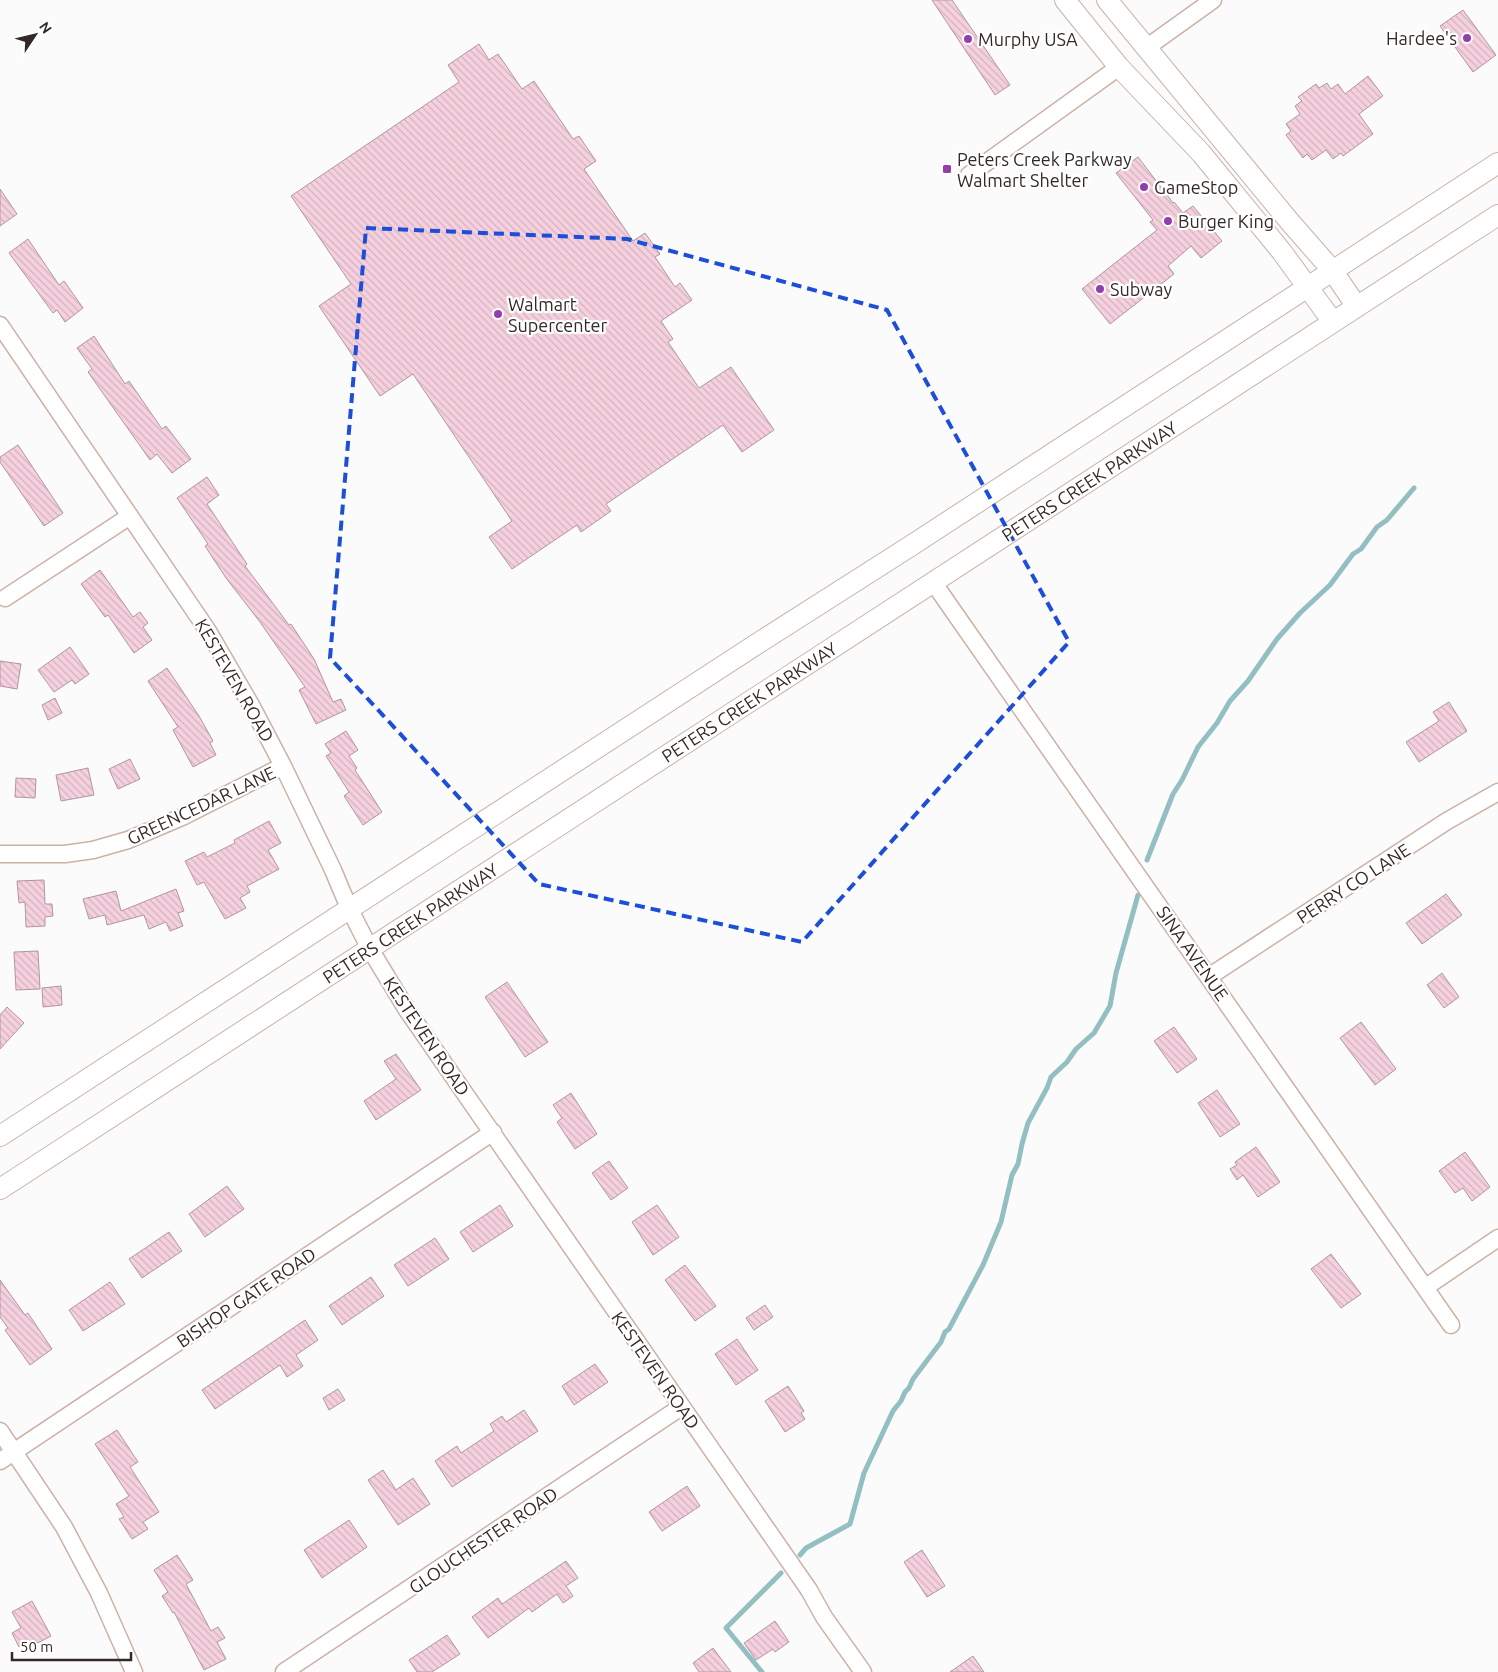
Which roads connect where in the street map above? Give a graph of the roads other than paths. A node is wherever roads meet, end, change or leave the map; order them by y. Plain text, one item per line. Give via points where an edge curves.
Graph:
1 (1065, 0) edge
2 (1107, 0) edge
3 (1213, 0) edge
4 (1146, 48) junction
5 (1120, 67) junction
6 (1498, 163) edge
7 (969, 175) dead end
8 (1498, 215) edge
9 (1332, 270) junction
10 (1308, 286) junction
11 (1357, 307) junction
12 (1333, 322) junction
13 (0, 325) edge
14 (130, 516) junction
15 (933, 582) junction
16 (5, 598) dead end
17 (283, 766) junction
18 (1498, 792) edge
19 (0, 854) edge
20 (349, 908) junction
21 (370, 949) junction
22 (1210, 976) junction
23 (493, 1132) junction
24 (0, 1136) edge
25 (0, 1189) edge
26 (1498, 1238) edge
27 (1426, 1287) junction
28 (1451, 1325) dead end
29 (681, 1408) junction
30 (0, 1431) edge
31 (14, 1452) junction
32 (0, 1461) edge
33 (134, 1672) edge
34 (284, 1672) edge
35 (862, 1672) edge

1 - 5 main road
2 - 4 main road
3 - 4 street
4 - 9 main road
5 - 7 street
5 - 10 main road via 1201,153
6 - 9 main road
8 - 11 main road, PETERS CREEK PARKWAY
9 - 10 main road
9 - 11 main road
10 - 12 main road
10 - 20 main road via 909,548
11 - 12 main road, PETERS CREEK PARKWAY
12 - 15 main road, PETERS CREEK PARKWAY
13 - 14 street, KESTEVEN ROAD
14 - 16 street
14 - 17 street, KESTEVEN ROAD via 208,631
15 - 21 main road, PETERS CREEK PARKWAY
15 - 22 street, SINA AVENUE
17 - 19 street, GREENCEDAR LANE via 182,817 128,840 65,854
17 - 20 street, KESTEVEN ROAD
18 - 22 street, PERRY CO LANE
20 - 21 street, KESTEVEN ROAD
20 - 24 main road
21 - 23 street, KESTEVEN ROAD via 407,1010
21 - 25 main road, PETERS CREEK PARKWAY
22 - 27 street, SINA AVENUE
23 - 29 street, KESTEVEN ROAD
23 - 31 street, BISHOP GATE ROAD
26 - 27 street
27 - 28 street, SINA AVENUE
29 - 34 street, GLOUCHESTER ROAD
29 - 35 street, KESTEVEN ROAD via 809,1590
30 - 31 street
31 - 32 street, BISHOP GATE ROAD
31 - 33 street via 64,1527 99,1593

